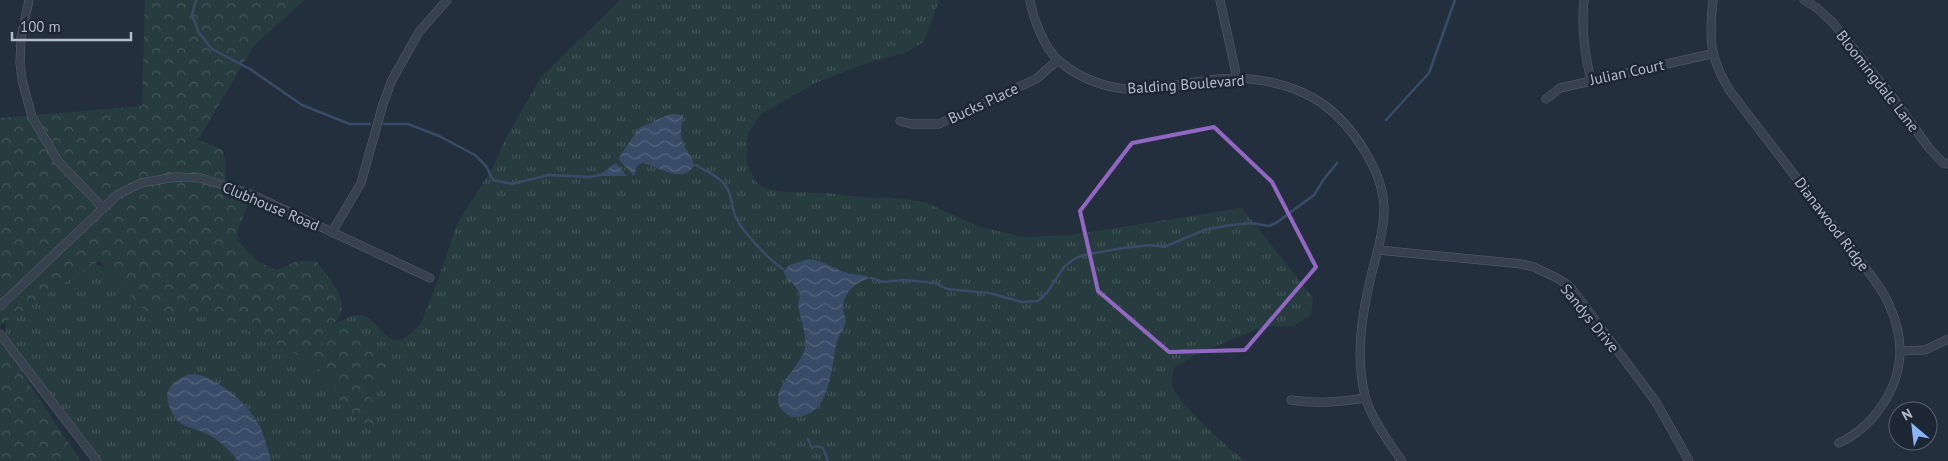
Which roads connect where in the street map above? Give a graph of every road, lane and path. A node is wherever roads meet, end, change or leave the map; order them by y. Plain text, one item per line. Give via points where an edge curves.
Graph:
1 (28, 0) edge
2 (447, 0) edge
3 (1030, 0) edge
4 (1220, 0) edge
5 (1584, 0) edge
6 (1713, 0) edge
7 (1804, 0) edge
8 (1711, 54) junction
9 (1058, 60) junction
10 (1237, 78) junction
11 (1591, 80) junction
12 (1546, 99) dead end
13 (900, 121) dead end
14 (1948, 164) edge
15 (102, 207) junction
16 (332, 232) junction
17 (1378, 250) junction
18 (430, 278) dead end
19 (0, 306) edge
20 (0, 334) edge
21 (1948, 339) edge
22 (1900, 351) junction
23 (1365, 398) junction
24 (1291, 400) dead end
25 (1839, 443) dead end
26 (97, 461) edge
27 (1402, 461) edge
28 (1689, 461) edge

1 - 15 street via 20,63 32,117 58,161
2 - 16 street via 419,32 392,80 361,183
3 - 9 street, Balding Boulevard via 1032,14 1044,40
4 - 10 street
5 - 11 street via 1583,39
6 - 8 street, Dianawood Ridge
7 - 14 street, Bloomingdale Lane via 1833,23 1929,148
8 - 11 street, Julian Court
8 - 22 street, Dianawood Ridge via 1730,91 1880,289 1890,306
9 - 10 street, Balding Boulevard via 1085,77 1128,89
9 - 13 street, Bucks Place via 1036,79 939,124
10 - 17 street, Balding Boulevard via 1264,81 1305,94 1323,104 1350,131 1369,158 1380,185 1384,208
11 - 12 street, Julian Court via 1560,88
15 - 16 street, Clubhouse Road via 116,195 141,183 176,177 201,178 251,194
15 - 19 street, Clubhouse Road
16 - 18 street, Clubhouse Road
17 - 23 street, Balding Boulevard via 1362,320 1360,358
17 - 28 street, Sandys Drive via 1522,264 1568,285 1656,402
20 - 26 street
21 - 22 street via 1924,350
22 - 25 street, Dianawood Ridge via 1895,376 1882,405 1854,436
23 - 24 street via 1328,403
23 - 27 street, Balding Boulevard via 1383,434

